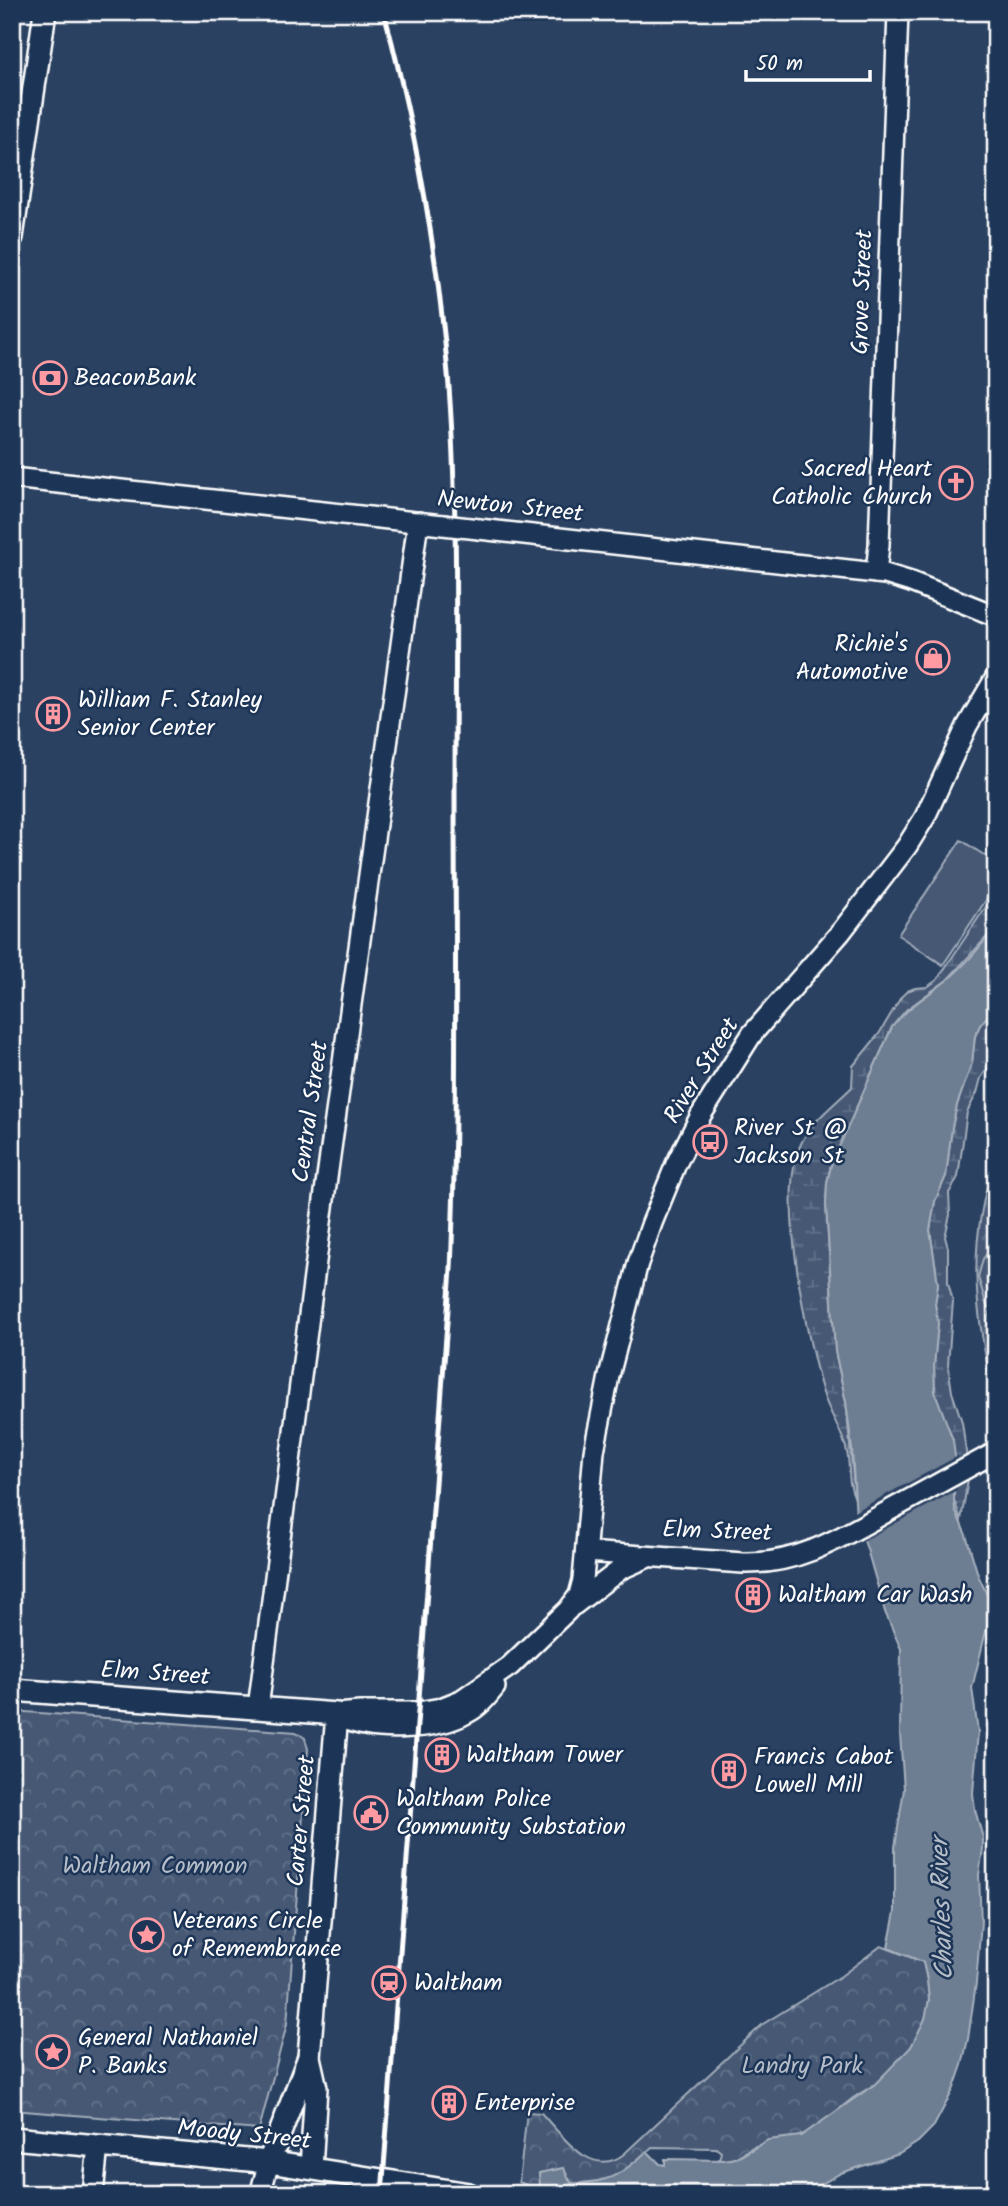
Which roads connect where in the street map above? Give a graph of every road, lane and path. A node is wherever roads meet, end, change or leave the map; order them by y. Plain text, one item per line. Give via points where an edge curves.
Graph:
1 (45, 12) edge
2 (898, 12) edge
3 (12, 237) edge
4 (12, 478) edge
5 (418, 522) junction
6 (876, 573) junction
7 (996, 616) edge
8 (996, 677) edge
9 (994, 1454) edge
10 (586, 1552) junction
11 (650, 1556) junction
12 (568, 1610) junction
13 (12, 1690) edge
14 (258, 1708) junction
15 (337, 1714) junction
16 (309, 2057) junction
17 (12, 2138) edge
18 (98, 2146) junction
19 (269, 2162) junction
20 (311, 2168) junction
21 (93, 2194) edge
22 (260, 2194) edge
23 (469, 2194) edge

1 - 3 main road
2 - 6 main road, Grove Street
4 - 5 main road, Newton Street
5 - 6 main road, Newton Street, bridge
5 - 14 main road, Central Street
6 - 7 main road, Newton Street
8 - 10 main road, River Street via 907,846 841,932 758,1027 683,1149 647,1236 618,1339 594,1451
9 - 11 main road, Elm Street via 799,1556 760,1563
10 - 11 main road, Elm Street
10 - 12 main road, Elm Street via 581,1590
11 - 12 main road via 621,1569
12 - 15 main road, Elm Street via 518,1659 461,1700 418,1712
13 - 14 main road, Elm Street
14 - 15 main road, Elm Street
15 - 16 main road, Carter Street
16 - 19 main road, Carter Street
16 - 20 main road, Carter Street via 316,2088
17 - 18 main road, Moody Street
18 - 19 main road, Moody Street
18 - 21 main road
19 - 20 main road, Moody Street
19 - 22 main road
20 - 23 main road, Moody Street

